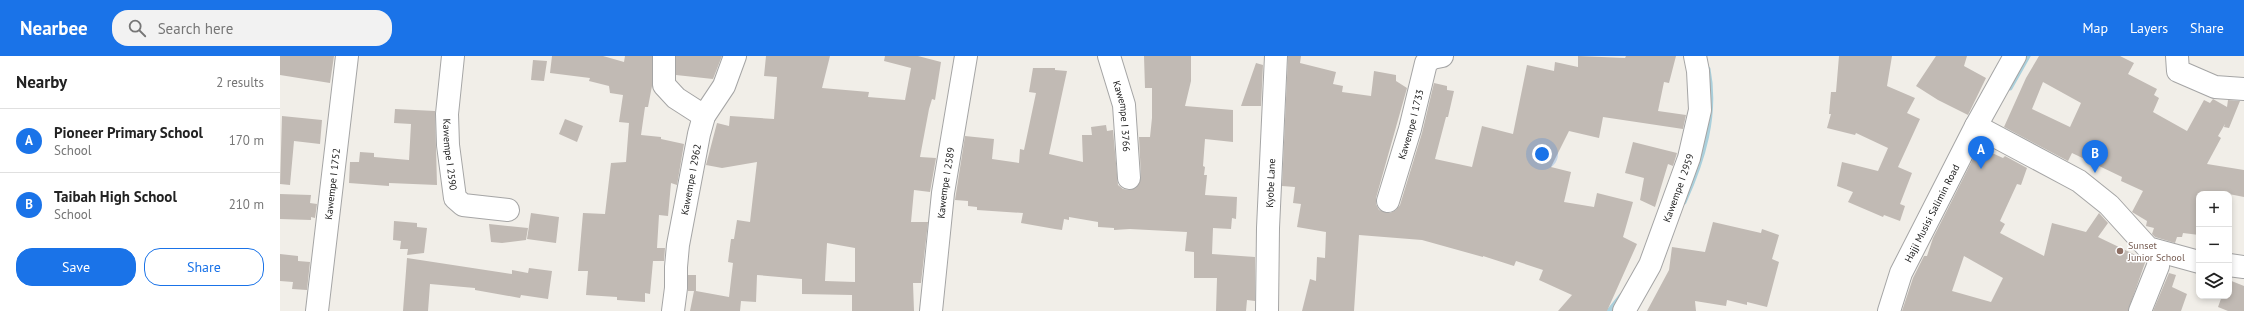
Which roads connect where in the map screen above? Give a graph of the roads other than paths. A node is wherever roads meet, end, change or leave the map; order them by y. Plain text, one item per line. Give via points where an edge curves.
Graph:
1 (347, 56) edge
2 (453, 56) edge
3 (664, 56) edge
4 (735, 56) edge
5 (966, 56) edge
6 (1109, 56) edge
7 (1276, 56) edge
8 (1442, 56) edge
9 (1695, 56) edge
10 (2015, 56) edge
11 (2177, 56) edge
12 (2244, 89) edge
13 (704, 116) junction
14 (1976, 126) junction
15 (1129, 178) dead end
16 (1388, 201) dead end
17 (508, 210) dead end
18 (2159, 252) junction
19 (2196, 261) edge
20 (2232, 265) edge
21 (2244, 267) edge
22 (317, 311) edge
23 (673, 311) edge
24 (931, 311) edge
25 (1267, 311) edge
26 (1624, 311) edge
27 (1889, 311) edge
28 (2140, 311) edge

1 - 22 street, Kawempe I 1752
2 - 17 street, Kawempe I 2590 via 447,122 455,198 463,205
3 - 13 street via 664,85 676,98
4 - 13 street, Kawempe I 2962 via 724,86
5 - 24 street, Kawempe I 2589 via 953,121 943,193
6 - 15 street, Kawempe I 3766 via 1124,105
7 - 25 street, Kyobe Lane
8 - 16 street, Kawempe I 1733 via 1432,58 1426,63 1410,129
9 - 26 street, Kawempe I 2959 via 1700,110 1689,158 1650,265
10 - 14 street, Hajji Musisi Salimin Road
11 - 12 street via 2178,71 2215,87
13 - 23 street, Kawempe I 2962 via 682,223
14 - 18 street via 2079,181 2110,206 2148,248
14 - 27 street, Hajji Musisi Salimin Road via 1900,273
18 - 19 street
18 - 28 street via 2158,266
20 - 21 street

